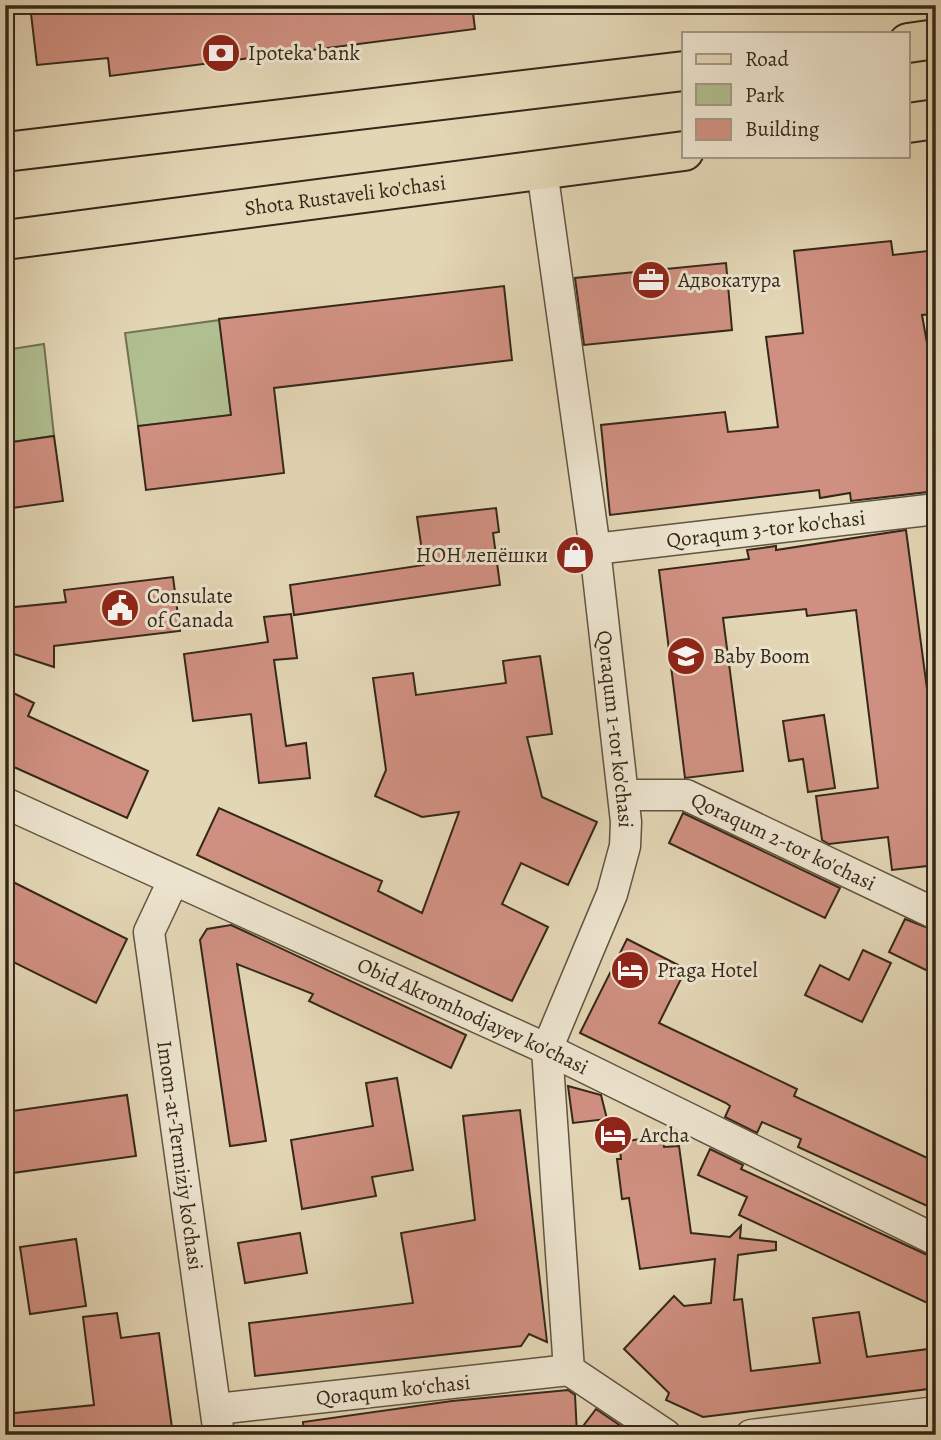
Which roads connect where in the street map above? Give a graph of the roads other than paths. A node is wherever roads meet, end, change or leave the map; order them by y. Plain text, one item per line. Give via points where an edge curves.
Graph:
1 (936, 39) edge
2 (909, 43) edge
3 (682, 71) edge
4 (936, 119) edge
5 (909, 123) edge
6 (5, 152) edge
7 (682, 152) edge
8 (542, 170) junction
9 (5, 240) edge
10 (935, 518) edge
11 (595, 548) junction
12 (624, 795) junction
13 (5, 803) edge
14 (173, 881) junction
15 (936, 914) edge
16 (547, 1049) junction
17 (936, 1240) edge
18 (569, 1370) junction
19 (936, 1412) edge
20 (218, 1422) edge
21 (666, 1435) edge
22 (751, 1435) edge

1 - 2 main road
3 - 6 main road
4 - 5 main road
7 - 8 main road, Shota Rustaveli ko'chasi
8 - 9 main road, Shota Rustaveli ko'chasi
8 - 11 street, Qoraqum 1-tor ko'chasi
10 - 11 street, Qoraqum 3-tor ko'chasi
11 - 12 street, Qoraqum 1-tor ko'chasi
12 - 15 street, Qoraqum 2-tor ko'chasi via 686,796
12 - 16 street, Qoraqum 1-tor ko'chasi via 620,870
13 - 14 street, Obid Akromhodjayev ko'chasi
14 - 16 street, Obid Akromhodjayev ko'chasi
14 - 20 street, Imom-at-Termiziy ko'chasi via 149,932
16 - 17 street, Obid Akromhodjayev ko'chasi
16 - 18 street, Qoraqum 1-tor ko'chasi
18 - 20 street, Qoraqum koʻchasi
18 - 21 street
19 - 22 street

